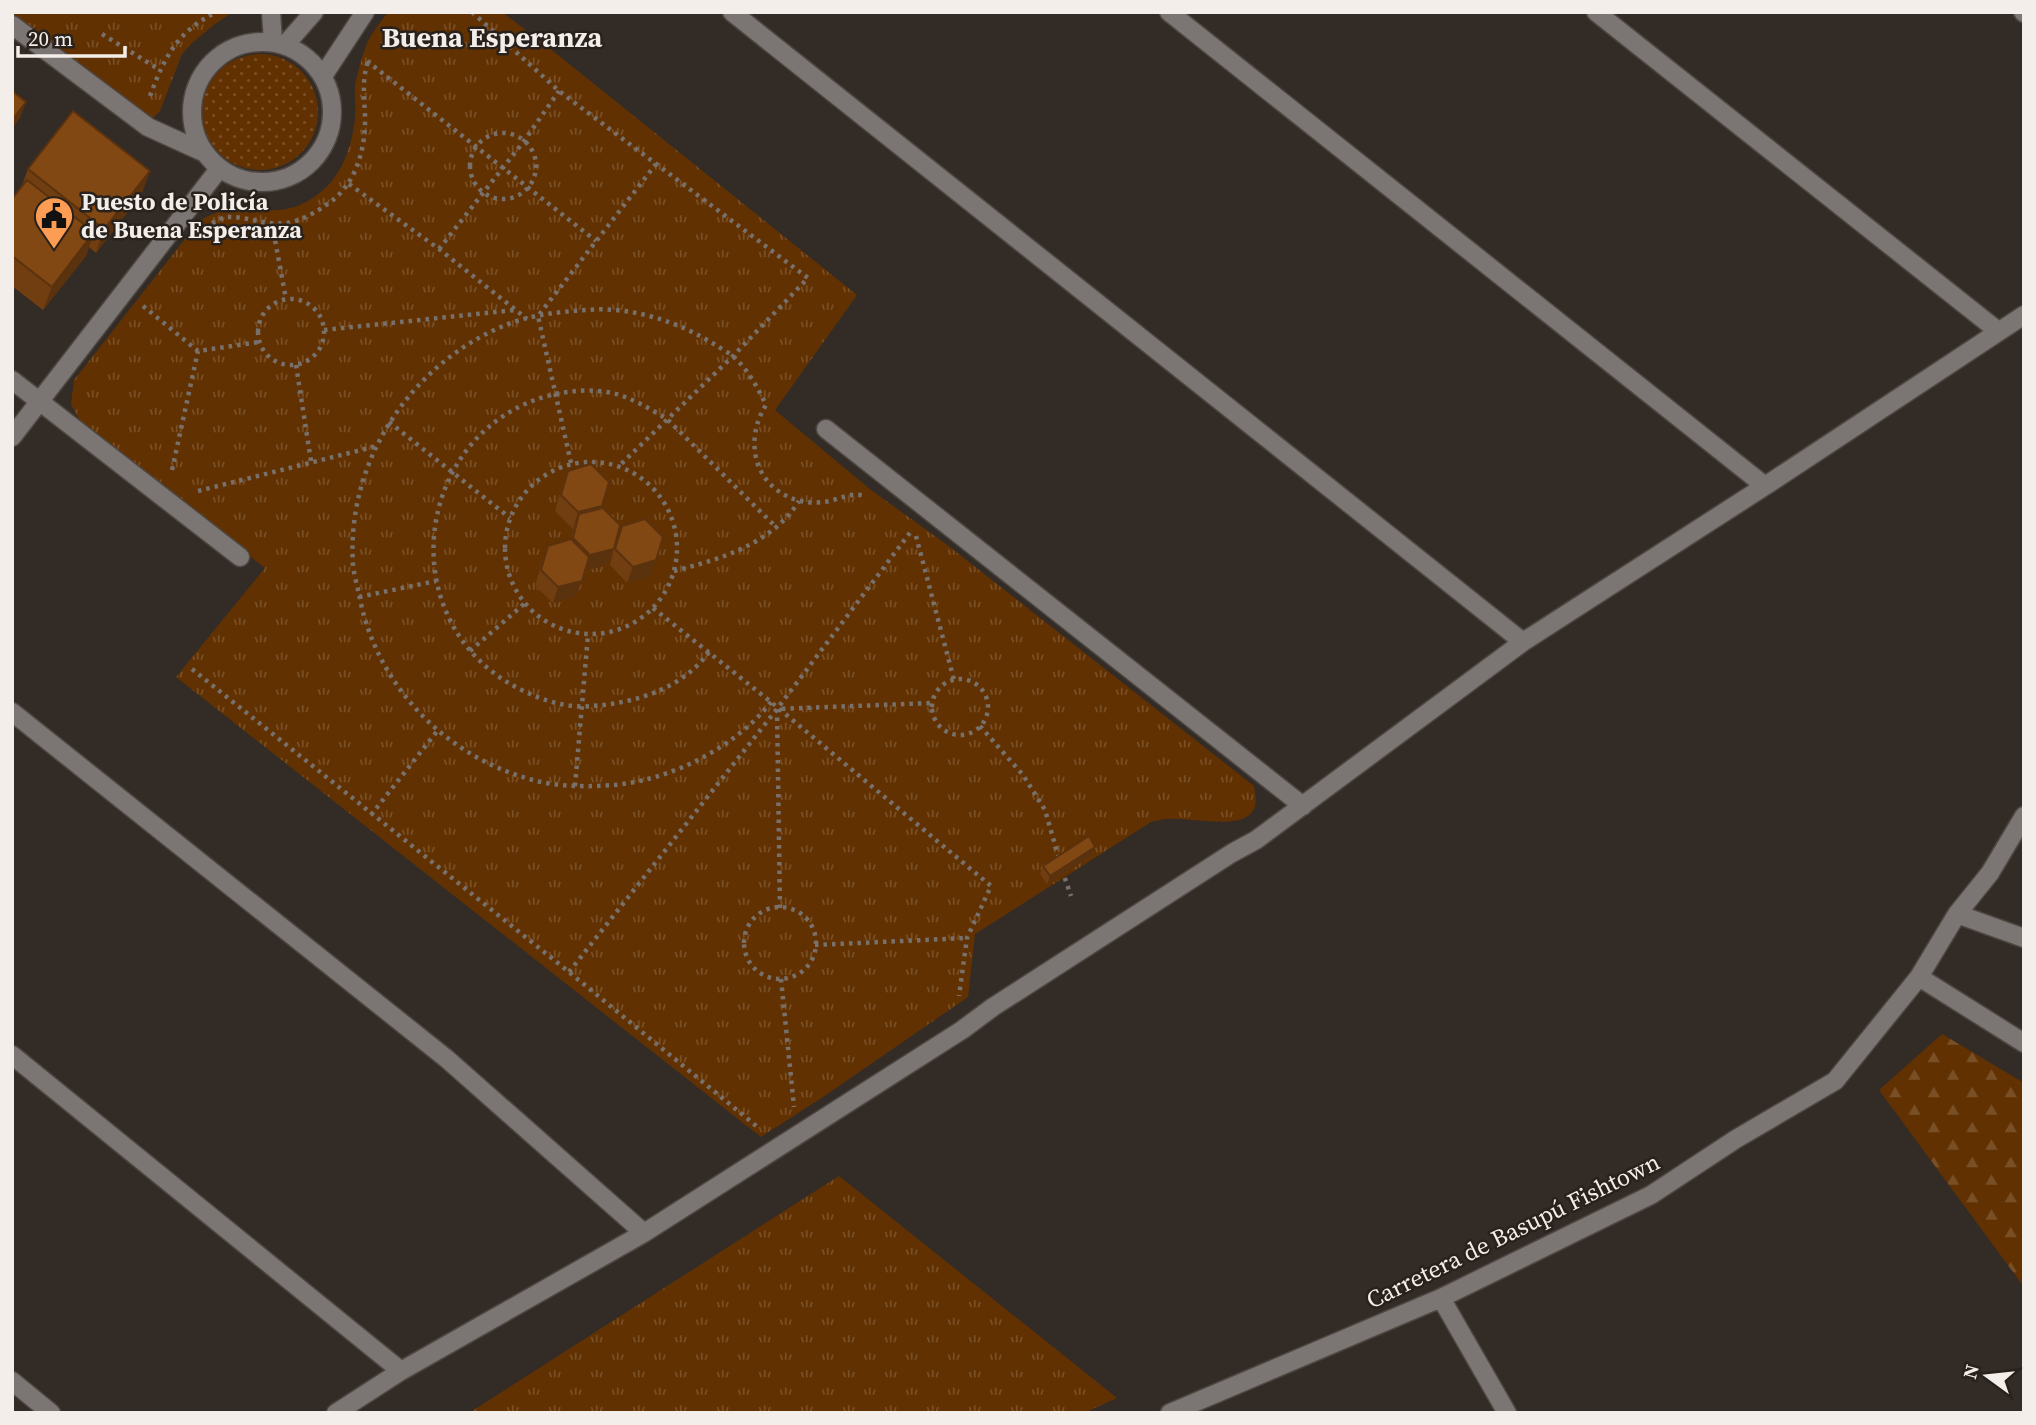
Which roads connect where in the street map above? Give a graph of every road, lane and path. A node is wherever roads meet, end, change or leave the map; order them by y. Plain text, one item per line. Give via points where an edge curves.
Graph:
1 (217, 12) edge
2 (271, 12) edge
3 (313, 12) edge
4 (365, 12) edge
5 (472, 12) edge
6 (732, 12) edge
7 (1170, 12) edge
8 (1596, 12) edge
9 (12, 25) edge
10 (102, 34) dead end
11 (279, 43) junction
12 (373, 52) dead end
13 (367, 61) junction
14 (160, 70) junction
15 (323, 76) junction
16 (559, 91) junction
17 (148, 107) dead end
18 (524, 141) junction
19 (476, 146) junction
20 (203, 152) junction
21 (656, 164) junction
22 (503, 167) junction
23 (219, 169) junction
24 (349, 184) junction
25 (528, 187) junction
26 (483, 193) junction
27 (272, 224) junction
28 (204, 227) dead end
29 (596, 241) junction
30 (439, 249) junction
31 (286, 299) junction
32 (141, 304) dead end
33 (515, 310) junction
34 (2024, 314) edge
35 (538, 316) junction
36 (527, 319) junction
37 (324, 330) junction
38 (1997, 331) junction
39 (259, 342) junction
40 (198, 351) junction
41 (733, 356) junction
42 (296, 365) junction
43 (12, 380) edge
44 (556, 394) junction
45 (39, 402) junction
46 (667, 419) junction
47 (389, 422) junction
48 (825, 429) dead end
49 (12, 437) edge
50 (377, 446) junction
51 (311, 461) junction
52 (571, 463) junction
53 (619, 466) junction
54 (172, 471) dead end
55 (452, 473) junction
56 (1765, 486) junction
57 (196, 491) dead end
58 (799, 501) junction
59 (874, 502) dead end
60 (510, 518) junction
61 (904, 522) dead end
62 (777, 528) junction
63 (914, 528) junction
64 (924, 537) dead end
65 (240, 557) dead end
66 (674, 571) junction
67 (436, 581) junction
68 (359, 597) junction
69 (524, 604) junction
70 (653, 608) junction
71 (588, 635) junction
72 (1523, 642) junction
73 (470, 651) junction
74 (709, 652) junction
75 (192, 669) dead end
76 (954, 680) junction
77 (771, 702) junction
78 (932, 703) junction
79 (582, 706) junction
80 (777, 709) junction
81 (12, 712) edge
82 (980, 726) junction
83 (438, 730) junction
84 (575, 786) junction
85 (1303, 806) junction
86 (371, 815) junction
87 (2024, 816) edge
88 (1071, 896) dead end
89 (780, 908) junction
90 (1957, 914) junction
91 (967, 937) junction
92 (2024, 938) edge
93 (815, 945) junction
94 (569, 972) junction
95 (1919, 977) junction
96 (781, 979) junction
97 (950, 1003) dead end
98 (2024, 1043) edge
99 (12, 1055) edge
100 (806, 1103) dead end
101 (762, 1130) dead end
102 (644, 1233) junction
103 (1441, 1298) junction
104 (401, 1371) junction
105 (12, 1381) edge
106 (51, 1413) edge
107 (336, 1413) edge
108 (1170, 1413) edge
109 (1507, 1413) edge

1 - 14 path via 188,30
2 - 11 street
3 - 11 street
4 - 15 street
5 - 16 path
6 - 72 street
7 - 56 street
8 - 38 street
9 - 20 street via 148,127
10 - 14 path
11 - 15 street via 307,57
11 - 20 street via 250,42 228,50 210,65 197,84 192,107 194,130
12 - 13 path
13 - 19 path
13 - 24 path via 363,146
14 - 17 path
15 - 23 street via 332,99 332,123 324,146 309,166 288,178 265,183 240,180
16 - 18 path
16 - 21 path
18 - 19 path via 496,133
18 - 22 path
18 - 25 path via 536,163
19 - 22 path
19 - 26 path via 469,169
20 - 23 street
21 - 29 path
21 - 41 path via 808,278
22 - 25 path
22 - 26 path
23 - 45 street
24 - 27 path via 320,209 290,223
24 - 30 path
25 - 26 path via 508,200
25 - 29 path
26 - 30 path
27 - 28 path via 226,217
27 - 31 path
29 - 35 path
30 - 33 path
31 - 37 path via 312,306
31 - 39 path via 272,304 263,315
32 - 40 path
33 - 36 path
33 - 37 path
34 - 38 street
35 - 36 path
35 - 41 path via 599,309 648,315 695,332
35 - 44 path
36 - 47 path via 457,350 419,382
37 - 42 path via 323,344 315,356
38 - 56 street
39 - 40 path
39 - 42 path via 276,362
40 - 54 path
41 - 46 path
41 - 58 path via 766,405 755,430 758,466 778,492
42 - 51 path
43 - 45 street
44 - 46 path via 586,390 618,394
44 - 52 path
44 - 55 path via 502,416 476,438
45 - 49 street
45 - 65 street
46 - 53 path
46 - 62 path
47 - 50 path
47 - 55 path
48 - 85 street
50 - 51 path
50 - 68 path via 355,516 353,566
51 - 57 path
52 - 53 path
52 - 60 path via 528,487
53 - 66 path via 644,479 667,506 677,541
55 - 60 path
55 - 67 path via 434,526
56 - 72 street
58 - 59 path via 824,502 859,494
58 - 62 path
60 - 69 path via 506,563
61 - 63 path
62 - 66 path via 740,550
63 - 64 path
63 - 76 path
63 - 80 path
66 - 70 path
67 - 68 path
67 - 73 path via 451,623
68 - 83 path via 381,661 409,702
69 - 71 path via 553,626
69 - 73 path
70 - 71 path via 623,628
70 - 74 path
71 - 79 path
72 - 85 street
73 - 79 path via 494,674 522,691
74 - 77 path
74 - 79 path via 679,680 650,695 619,704
75 - 86 path
76 - 78 path via 944,683
76 - 82 path via 972,681 982,688 988,711
77 - 80 path
77 - 84 path via 724,745 680,769 633,783
78 - 80 path
78 - 82 path via 936,720 948,732 965,735
79 - 84 path
80 - 89 path
80 - 91 path via 991,886
80 - 94 path
81 - 102 street via 447,1059
82 - 88 path via 1023,775 1045,810
83 - 84 path via 486,764 534,780
83 - 86 path
85 - 102 street
86 - 94 path
87 - 90 street, Carretera de Basupú Fishtown via 1990,873
89 - 93 path via 789,908 807,920
89 - 96 path via 754,918 744,946 748,961 758,972
90 - 92 street
90 - 95 street, Carretera de Basupú Fishtown
91 - 93 path
91 - 97 path via 961,995
93 - 96 path via 806,968
94 - 101 path
95 - 98 street
95 - 103 street, Carretera de Basupú Fishtown via 1835,1081 1651,1195
96 - 100 path via 795,1110
99 - 104 street
102 - 104 street
103 - 108 street, Carretera de Basupú Fishtown
103 - 109 street
104 - 107 street
105 - 106 street

